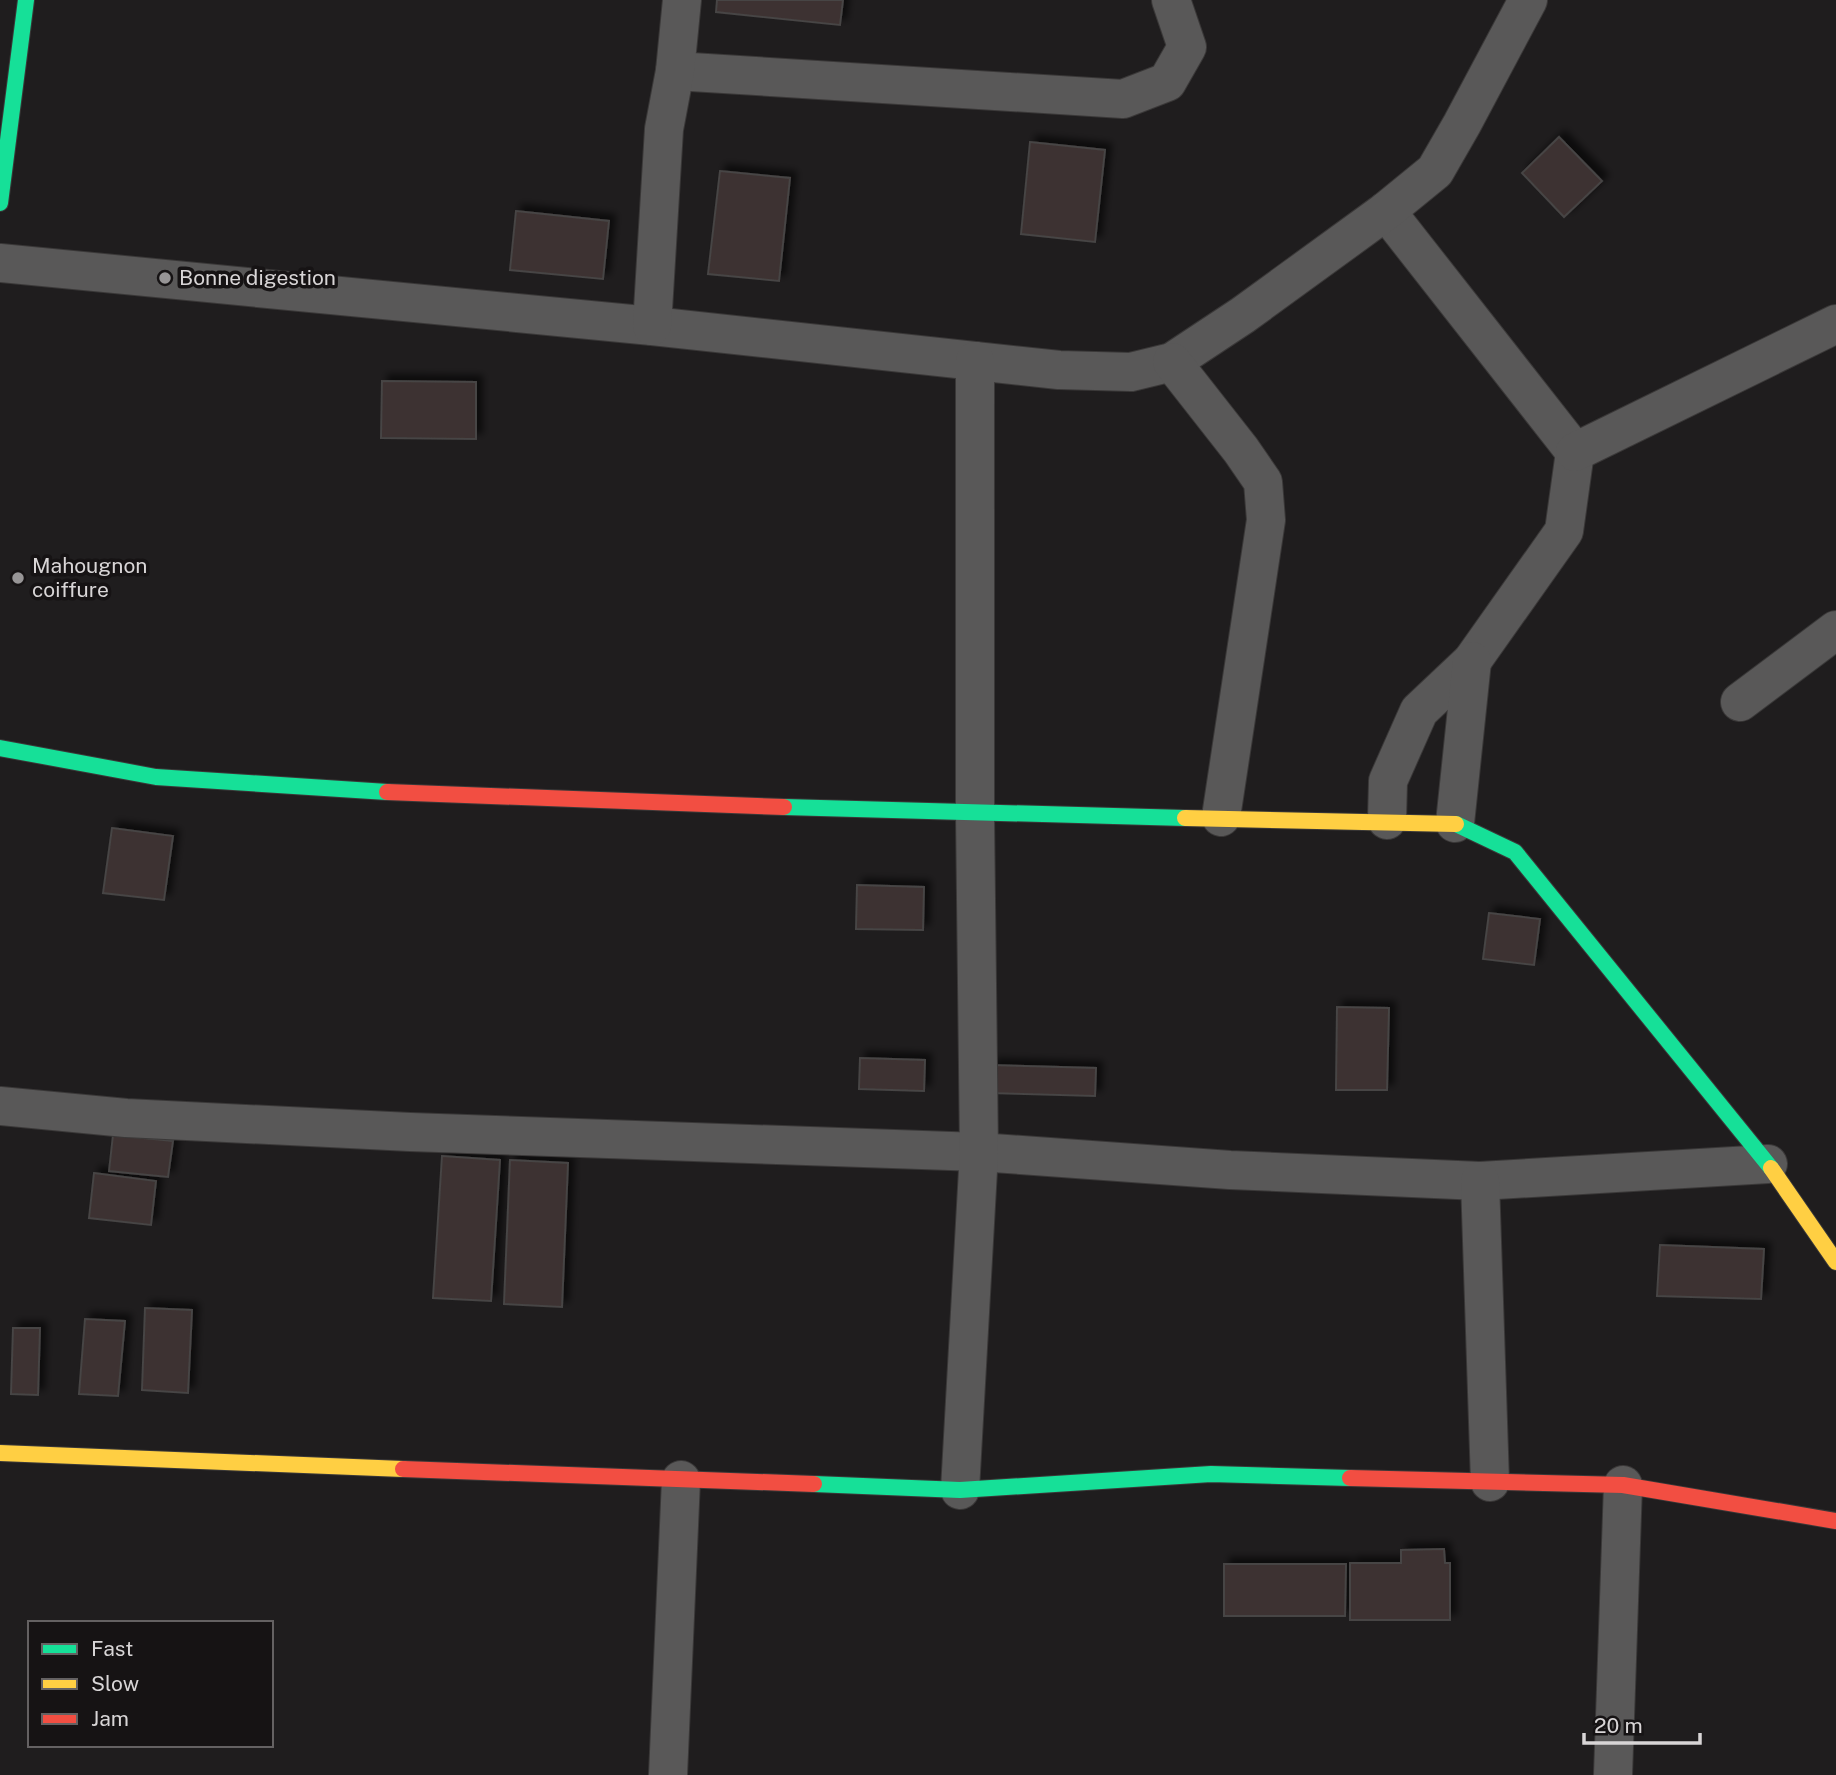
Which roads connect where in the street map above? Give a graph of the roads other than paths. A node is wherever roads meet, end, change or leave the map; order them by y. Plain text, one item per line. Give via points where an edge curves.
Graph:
1 (26, 0) edge
2 (682, 0) edge
3 (1171, 0) edge
4 (1528, 0) edge
5 (675, 71) junction
6 (0, 203) edge
7 (1387, 211) junction
8 (0, 263) edge
9 (1836, 324) edge
10 (652, 327) junction
11 (975, 361) junction
12 (1172, 362) junction
13 (1575, 452) junction
14 (1836, 630) edge
15 (1472, 661) junction
16 (1740, 702) dead end
17 (0, 748) edge
18 (975, 814) junction
19 (1221, 817) junction
20 (1387, 820) junction
21 (1455, 823) junction
22 (0, 1106) edge
23 (979, 1153) junction
24 (1768, 1164) junction
25 (1480, 1181) junction
26 (1836, 1262) edge
27 (0, 1452) edge
28 (681, 1480) junction
29 (1490, 1482) junction
30 (1623, 1485) junction
31 (960, 1490) junction
32 (1836, 1521) edge
33 (668, 1775) edge
34 (1614, 1775) edge

1 - 6 street
2 - 5 street
3 - 5 street via 1187,47 1167,82 1123,99
4 - 7 street via 1435,171
5 - 10 street via 664,129
7 - 12 street
7 - 13 street
8 - 10 street
9 - 13 street
10 - 11 street
11 - 12 street via 1131,372
11 - 18 street
12 - 19 street via 1263,482 1266,520
13 - 15 street via 1564,531
14 - 16 street
15 - 20 street via 1419,711 1388,780
15 - 21 street
17 - 18 street via 156,777 428,795
18 - 19 street
18 - 23 street
19 - 20 street
20 - 21 street
21 - 24 street via 1515,852
22 - 23 street via 126,1118 410,1132
23 - 25 street
23 - 31 street
24 - 25 street
24 - 26 street
25 - 29 street
27 - 28 street
28 - 31 street
28 - 33 street
29 - 30 street
29 - 31 street via 1211,1474
30 - 32 street
30 - 34 street

